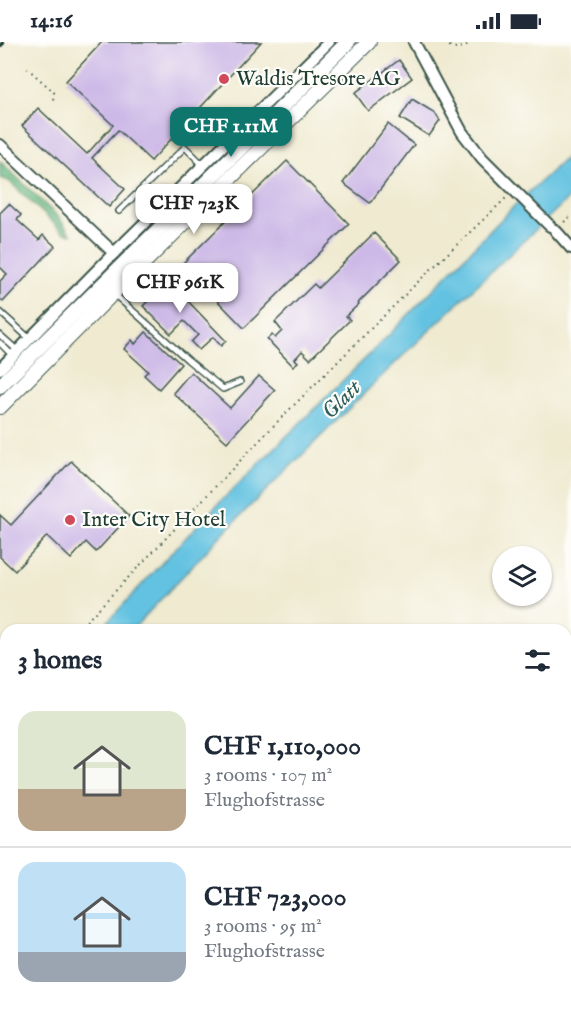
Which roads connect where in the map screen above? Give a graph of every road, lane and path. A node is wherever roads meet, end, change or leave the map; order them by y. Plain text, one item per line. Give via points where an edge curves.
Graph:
1 (348, 42) edge
2 (369, 42) edge
3 (414, 42) edge
4 (444, 42) edge
5 (471, 42) edge
6 (324, 43) edge
7 (27, 68) dead end
8 (53, 100) dead end
9 (0, 145) edge
10 (203, 165) junction
11 (508, 184) junction
12 (119, 211) dead end
13 (571, 248) edge
14 (114, 253) junction
15 (113, 293) junction
16 (0, 312) edge
17 (0, 335) edge
18 (30, 339) junction
19 (0, 343) edge
20 (15, 354) junction
21 (0, 369) edge
22 (240, 382) dead end
23 (0, 386) edge
24 (0, 407) edge
25 (84, 624) edge

1 - 23 main road
2 - 15 main road
3 - 11 street via 462,132
4 - 5 path via 457,49
6 - 10 street
7 - 8 path via 54,92
9 - 14 street
10 - 12 lane via 185,147
10 - 14 street
11 - 13 street
11 - 25 path via 508,195 290,409
14 - 18 street
15 - 22 lane via 223,389
15 - 24 main road
16 - 18 lane
17 - 20 lane
18 - 20 street
19 - 20 lane
20 - 21 street

